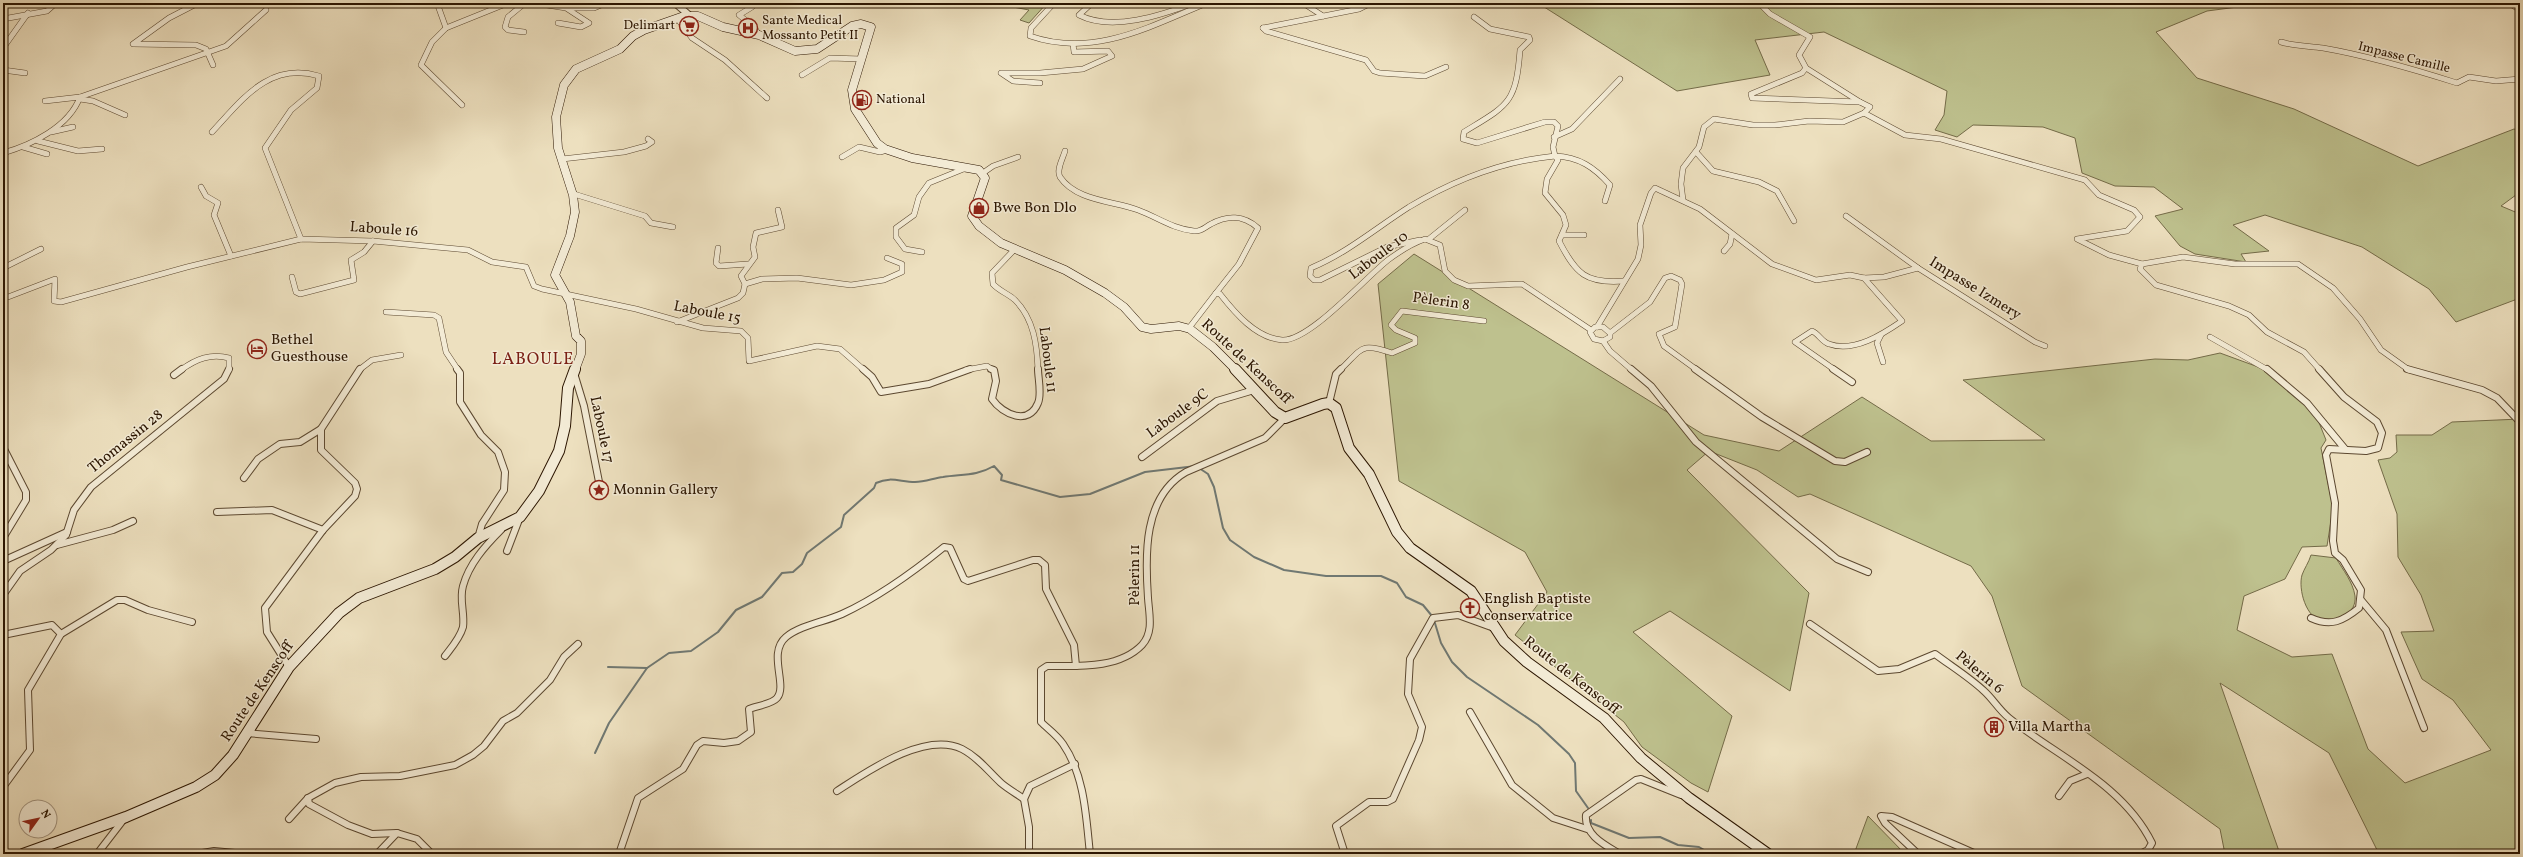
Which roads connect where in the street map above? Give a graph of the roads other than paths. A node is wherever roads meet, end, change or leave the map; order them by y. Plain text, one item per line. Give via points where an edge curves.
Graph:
1 (56, 3) edge
2 (198, 3) edge
3 (439, 3) edge
4 (508, 3) edge
5 (525, 3) edge
6 (534, 3) edge
7 (606, 3) edge
8 (675, 3) edge
9 (753, 3) edge
10 (1054, 3) edge
11 (1092, 3) edge
12 (1194, 3) edge
13 (1207, 3) edge
14 (1303, 3) edge
15 (1371, 3) edge
16 (1759, 3) edge
17 (2509, 3) edge
18 (566, 8) junction
19 (266, 10) dead end
20 (2520, 10) edge
21 (28, 13) junction
22 (689, 15) junction
23 (1323, 16) junction
24 (1474, 17) dead end
25 (677, 18) junction
26 (3, 19) edge
27 (558, 23) dead end
28 (446, 28) junction
29 (524, 32) dead end
30 (759, 35) junction
31 (2281, 42) dead end
32 (1073, 44) junction
33 (3, 48) edge
34 (208, 52) junction
35 (862, 59) junction
36 (213, 65) dead end
37 (1446, 67) dead end
38 (1806, 68) junction
39 (3, 70) edge
40 (25, 73) dead end
41 (802, 75) dead end
42 (1620, 79) dead end
43 (2520, 79) edge
44 (1040, 83) dead end
45 (80, 98) junction
46 (767, 98) dead end
47 (45, 101) dead end
48 (1860, 102) junction
49 (462, 105) dead end
50 (1864, 113) junction
51 (125, 115) dead end
52 (73, 127) dead end
53 (51, 132) junction
54 (212, 132) dead end
55 (1554, 137) junction
56 (648, 138) dead end
57 (38, 141) junction
58 (23, 147) junction
59 (102, 149) dead end
60 (887, 150) junction
61 (1065, 151) dead end
62 (1696, 152) junction
63 (3, 153) edge
64 (47, 154) dead end
65 (1555, 156) junction
66 (842, 157) dead end
67 (1018, 157) dead end
68 (562, 159) junction
69 (968, 168) junction
70 (983, 173) junction
71 (201, 187) dead end
72 (574, 194) junction
73 (1683, 200) junction
74 (1605, 201) dead end
75 (778, 210) dead end
76 (1465, 210) dead end
77 (1846, 216) dead end
78 (1794, 221) dead end
79 (673, 227) dead end
80 (1732, 234) junction
81 (1562, 235) junction
82 (1584, 235) dead end
83 (301, 239) junction
84 (1429, 239) junction
85 (1420, 240) junction
86 (373, 241) junction
87 (718, 248) dead end
88 (41, 249) dead end
89 (1014, 250) junction
90 (1724, 251) dead end
91 (922, 252) dead end
92 (230, 256) junction
93 (887, 258) dead end
94 (748, 264) junction
95 (2142, 264) junction
96 (3, 268) edge
97 (1918, 268) junction
98 (292, 277) dead end
99 (1864, 278) junction
100 (1624, 281) junction
101 (745, 284) junction
102 (565, 293) junction
103 (1216, 293) junction
104 (8, 297) dead end
105 (386, 312) dead end
106 (677, 322) junction
107 (1484, 322) dead end
108 (1189, 328) junction
109 (1594, 328) junction
110 (1610, 333) junction
111 (1881, 336) junction
112 (2210, 337) dead end
113 (1603, 341) junction
114 (2045, 346) dead end
115 (401, 355) dead end
116 (1884, 362) dead end
117 (965, 368) joint
118 (574, 373) junction
119 (174, 376) dead end
120 (1852, 382) dead end
121 (1254, 390) junction
122 (1329, 403) junction
123 (1285, 418) junction
124 (2520, 422) edge
125 (321, 429) junction
126 (3, 447) edge
127 (2344, 449) junction
128 (1867, 452) dead end
129 (1142, 457) dead end
130 (244, 478) dead end
131 (601, 492) dead end
132 (217, 512) dead end
133 (520, 517) junction
134 (133, 521) dead end
135 (505, 526) junction
136 (323, 530) junction
137 (68, 531) junction
138 (3, 538) edge
139 (478, 538) junction
140 (57, 545) junction
141 (507, 550) dead end
142 (3, 561) edge
143 (1868, 572) dead end
144 (3, 595) edge
145 (2361, 600) junction
146 (2311, 618) dead end
147 (192, 622) dead end
148 (1810, 624) dead end
149 (1497, 629) junction
150 (61, 634) junction
151 (3, 635) edge
152 (578, 644) dead end
153 (445, 656) dead end
154 (1076, 666) junction
155 (289, 667) junction
156 (1470, 712) dead end
157 (2424, 728) dead end
158 (246, 733) junction
159 (316, 739) dead end
160 (1075, 764) junction
161 (2087, 774) junction
162 (3, 787) edge
163 (837, 790) dead end
164 (2059, 796) dead end
165 (308, 798) junction
166 (1690, 798) junction
167 (1024, 799) junction
168 (126, 817) junction
169 (289, 819) dead end
170 (1587, 829) junction
171 (397, 833) junction
172 (1958, 847) junction
173 (23, 854) edge
174 (97, 854) edge
175 (197, 854) edge
176 (245, 854) edge
177 (377, 854) edge
178 (432, 854) edge
179 (618, 854) edge
180 (1029, 854) edge
181 (1090, 854) edge
182 (1345, 854) edge
183 (1620, 854) edge
184 (1768, 854) edge
185 (1918, 854) edge
186 (1968, 854) edge
187 (1976, 854) edge
188 (2140, 854) edge

1 - 21 street via 47,11
2 - 34 street via 169,18 133,44 184,44 204,48
3 - 28 street
4 - 28 street
5 - 29 street via 508,17 505,27 508,30
6 - 18 street
7 - 18 street via 594,8
8 - 22 street
9 - 30 street via 752,7 738,15 753,26
10 - 32 street via 1031,28 1030,36 1044,42
11 - 12 street via 1079,15 1130,23 1147,20
13 - 32 street via 1114,39
14 - 23 street
15 - 23 street
16 - 38 street via 1782,22 1810,37 1799,55
17 - 20 street
18 - 27 street via 589,23 581,27
19 - 34 street via 230,44
21 - 26 street
21 - 33 street
22 - 25 main road, Route de Kenscoff
22 - 30 main road via 723,27
23 - 37 street via 1263,28 1366,60 1374,71 1380,73 1425,76
24 - 55 street via 1490,29 1530,38 1520,50 1516,86 1512,96 1499,109 1464,132 1463,139 1477,143 1550,121 1558,126
25 - 46 street via 692,38 726,60
25 - 68 main road, Route de Kenscoff via 640,32 620,49 588,61 570,75 563,85 557,103 556,142
28 - 49 street via 432,42 421,65
30 - 35 main road via 788,49 807,52 827,45 855,25 866,24 871,27
31 - 43 street, Impasse Camille via 2301,47 2322,48 2413,69 2457,83 2465,77 2502,81 2508,78
32 - 44 street via 1074,52 1108,51 1112,56 1083,68 1040,73 1001,73 1018,83
34 - 36 street
34 - 45 street
35 - 41 street via 830,58
35 - 60 main road via 853,86 855,109 877,143
38 - 48 street
38 - 48 street via 1797,77 1750,96 1755,99
39 - 40 street
42 - 55 street via 1572,129
45 - 47 street
45 - 51 street via 93,100
45 - 53 street
48 - 50 street via 1870,107
50 - 62 street via 1843,122 1814,121 1775,125 1753,125 1714,119 1702,128
50 - 95 street via 1905,134 1941,139 2085,180 2100,195 2134,210 2140,217 2127,231 2077,239 2109,255
52 - 53 street
53 - 57 street
54 - 83 street via 252,88 265,80 294,74 319,76 317,88 291,110 265,148
55 - 65 street
56 - 68 street via 652,142 638,150
57 - 58 street
57 - 59 street via 78,151
58 - 63 street
58 - 64 street
60 - 66 street via 880,152 858,147
60 - 69 main road via 912,158
61 - 103 street via 1058,172 1060,177 1066,183 1098,200 1130,208 1181,229 1197,232 1222,219 1235,216 1254,223 1258,228 1249,248
62 - 73 street via 1685,163 1681,174 1679,185
62 - 78 street via 1713,171 1759,182 1777,191
65 - 74 street via 1573,156 1597,169 1610,185
65 - 81 street via 1558,160 1547,179 1545,193 1563,215 1566,225
65 - 85 street via 1520,160 1448,188 1410,208 1343,253 1311,268 1310,276 1314,280 1320,280 1387,247
67 - 70 street via 993,166
68 - 72 main road, Route de Kenscoff
69 - 70 main road
69 - 91 street via 929,183 918,197 914,215 896,228 896,237 905,249
70 - 89 main road, Route de Kenscoff via 983,187 972,216 976,224
71 - 92 street via 206,196 218,203 214,215
72 - 79 street via 645,216 651,223
72 - 102 main road, Route de Kenscoff via 573,226 555,275
73 - 80 street, Impasse Izmery via 1700,209
73 - 100 street, Impasse Izmery via 1655,188 1651,193 1640,225 1642,245 1638,259
75 - 94 street via 782,227 756,234 753,247 755,257
76 - 84 street
77 - 97 street
80 - 90 street via 1730,244
80 - 99 street, Impasse Izmery via 1772,264 1816,280 1850,275
81 - 82 street
81 - 100 street via 1559,241 1563,249 1574,269 1586,279 1608,283
83 - 86 street, Laboule 16
83 - 92 street, Laboule 16
84 - 85 street, Laboule 10
84 - 109 street, Laboule 10 via 1437,242 1442,248 1445,271 1454,280 1468,286 1522,284 1552,306
85 - 103 street, Laboule 10 via 1360,282 1324,317 1295,338 1279,339 1248,324 1220,294
86 - 98 street via 364,252 351,260 356,278 351,281 300,294 296,292
86 - 102 street, Laboule 16 via 468,250 481,254 492,262 526,267 534,286
87 - 94 street via 716,263 719,266
88 - 96 street
89 - 108 main road, Route de Kenscoff via 1065,270 1123,306 1136,323 1144,328 1156,329 1178,325
89 - 117 street, Laboule 11 via 992,273 993,284 1015,300 1026,314 1034,335 1039,401 1034,411 1026,416 996,407 992,399 997,380 993,371 984,366
92 - 104 street, Laboule 16 via 61,302 54,301 55,279
93 - 101 street via 902,264 902,272 884,280 851,285 797,278 762,279
94 - 101 street via 741,276
95 - 124 street via 2183,257 2235,264 2298,264 2334,288 2381,350 2396,362 2418,373 2482,390 2497,398
95 - 127 street via 2140,269 2156,285 2243,312 2267,332 2304,352 2344,397 2377,422 2382,433 2378,448 2371,451
97 - 99 street, Impasse Izmery via 1884,277
97 - 114 street, Impasse Izmery
99 - 111 street via 1902,321
100 - 109 street
101 - 106 street via 743,293 738,298
102 - 106 street, Laboule 15 via 636,309
102 - 118 main road, Route de Kenscoff via 572,310 576,336 581,341 581,354
103 - 108 street
105 - 139 street via 434,315 438,318 446,352 460,373 460,402 481,435 498,452 505,472 504,490 482,524
106 - 117 street, Laboule 15 via 703,328 741,331 748,338 747,359 752,362 817,346 840,349 872,377 881,392 930,384
107 - 122 street, Pèlerin 8 via 1402,311 1391,325 1396,331 1413,336 1415,343 1392,353 1371,346 1362,349 1336,374
108 - 121 main road, Route de Kenscoff via 1224,358
109 - 110 street via 1603,327
109 - 113 street via 1590,334 1594,339
110 - 113 street via 1609,339
110 - 128 street via 1650,302 1665,278 1671,276 1680,280 1682,284 1675,327 1659,334 1664,346 1762,417 1835,461 1845,462
111 - 116 street via 1877,343
111 - 120 street via 1855,344 1836,345 1829,344 1812,332 1795,342
112 - 127 street via 2260,364 2305,400 2325,421
113 - 143 street via 1610,351 1651,386 1696,442 1837,559
115 - 125 street via 372,360 362,366
118 - 131 street, Laboule 17 via 584,406
118 - 133 main road, Route de Kenscoff via 568,388 565,426 559,450 539,491
119 - 137 street, Thomassin 28 via 194,361 222,355 229,358 230,366 224,379 91,487 74,510
121 - 123 main road, Route de Kenscoff via 1274,412
121 - 129 street, Laboule 9C via 1217,401
122 - 123 main road, Route de Kenscoff
122 - 149 main road, Route de Kenscoff via 1336,408 1349,448 1369,474 1397,532 1410,548 1471,591
123 - 154 street, Pèlerin 11 via 1268,438 1192,470 1176,479 1166,489 1157,504 1149,530 1146,566 1150,632 1146,642 1127,656 1104,663
125 - 130 street via 300,442 280,444 255,462
125 - 136 street via 321,450 355,483 357,489 355,496
126 - 138 street via 26,492 26,500
127 - 145 street via 2329,449 2326,455 2335,503 2333,541 2335,553 2343,560 2361,590
132 - 136 street via 272,510
133 - 135 main road, Route de Kenscoff
133 - 141 street
134 - 140 street via 113,530
135 - 139 main road, Route de Kenscoff
135 - 153 street via 477,557 468,574 460,598 462,633
136 - 155 street via 270,600 263,615 266,632
137 - 140 street, Thomassin 28
137 - 142 street
139 - 155 main road, Route de Kenscoff via 455,558 435,569 359,598 339,613
140 - 144 street, Thomassin 28 via 20,571
145 - 146 street via 2359,608 2344,621 2322,624
145 - 157 street via 2386,630
147 - 150 street via 117,600
148 - 161 street, Pèlerin 6 via 1878,671 1889,673 1935,654 1988,695 2007,717
149 - 166 main road, Route de Kenscoff via 1504,640 1527,662 1604,718 1641,758
149 - 182 street via 1469,617 1450,613 1433,618 1410,659 1408,694 1422,727 1420,740 1393,799 1387,802 1369,802 1336,826
150 - 151 street via 52,625
150 - 162 street via 28,690 30,750
152 - 165 street via 564,658 550,680 518,713 503,721 484,746 473,755 455,765 400,776 361,777 335,783
154 - 160 street, Pèlerin 11 via 1047,666 1041,670 1041,722 1063,743
154 - 179 street via 1074,646 1046,592 1045,565 1039,560 1033,560 968,581 964,579 950,548 944,547 886,590 852,609 801,630 782,641 778,648 780,693 776,699 749,709 752,732 738,741 703,741 697,745 683,769 638,798
155 - 158 main road, Route de Kenscoff
156 - 170 street via 1512,785 1553,818
158 - 159 street
158 - 168 main road, Route de Kenscoff via 233,755 215,775 196,787
160 - 167 street via 1030,786
160 - 181 street via 1082,791
161 - 164 street via 2070,780
161 - 188 street, Pèlerin 6 via 2138,816 2152,843 2148,850
163 - 167 street via 898,755 918,748 952,745 976,757 998,780
165 - 169 street
165 - 171 street via 309,804 348,825 372,834
166 - 170 street via 1641,779 1636,780 1586,815 1584,820
166 - 184 main road, Route de Kenscoff
167 - 180 street via 1029,826
168 - 173 main road, Route de Kenscoff
168 - 174 street
170 - 183 street
171 - 177 street
171 - 178 street via 417,839
172 - 185 street via 1892,817 1881,816 1885,823
172 - 186 street
172 - 187 street
175 - 176 street via 214,851

